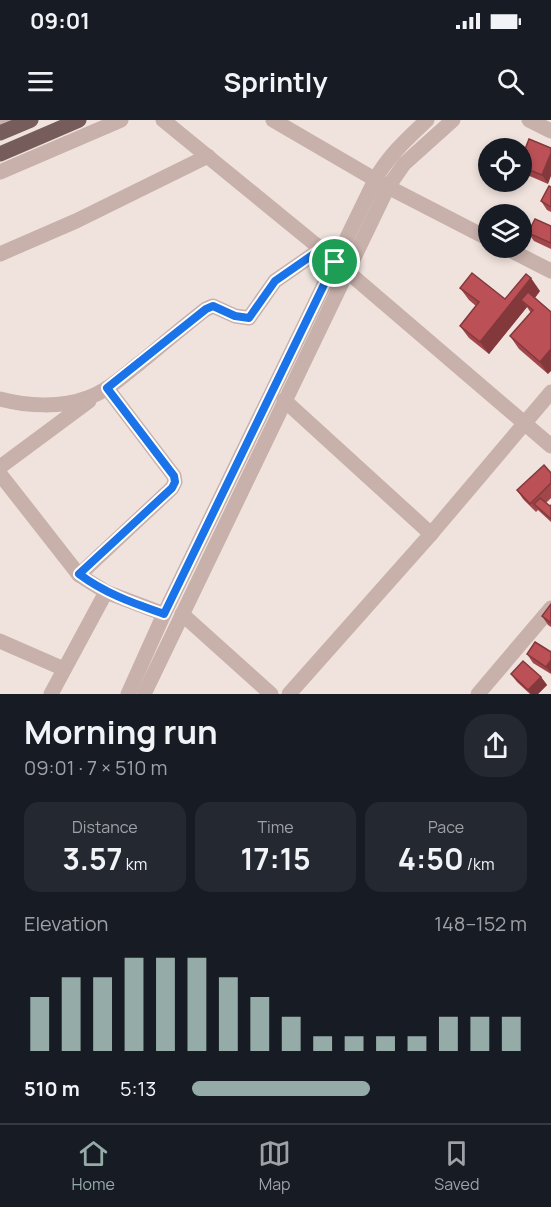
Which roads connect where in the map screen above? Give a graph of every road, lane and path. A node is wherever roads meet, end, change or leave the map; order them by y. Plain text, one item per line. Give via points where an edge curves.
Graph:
1 (10, 120) edge
2 (31, 120) edge
3 (79, 120) edge
4 (121, 120) edge
5 (164, 120) edge
6 (273, 120) edge
7 (427, 120) edge
8 (453, 120) edge
9 (529, 120) edge
10 (0, 124) edge
11 (551, 131) edge
12 (0, 133) edge
13 (0, 153) edge
14 (208, 156) junction
15 (0, 172) edge
16 (381, 183) junction
17 (478, 233) edge
18 (321, 249) junction
19 (0, 254) edge
20 (526, 258) edge
21 (340, 267) junction
22 (551, 271) edge
23 (104, 390) junction
24 (551, 392) edge
25 (0, 399) edge
26 (285, 400) junction
27 (524, 422) junction
28 (551, 446) edge
29 (0, 467) edge
30 (0, 474) edge
31 (431, 534) junction
32 (79, 574) junction
33 (106, 592) junction
34 (551, 608) edge
35 (164, 614) junction
36 (182, 614) junction
37 (0, 641) edge
38 (64, 669) junction
39 (51, 694) edge
40 (128, 694) edge
41 (144, 694) edge
42 (272, 694) edge
43 (289, 694) edge
44 (478, 694) edge

1 - 10 street
2 - 12 main road
3 - 13 main road
4 - 15 street
5 - 14 street
6 - 16 street
7 - 16 street via 382,166
8 - 16 street
9 - 11 street
14 - 18 street
14 - 19 street
16 - 17 street
16 - 21 street
18 - 21 street
18 - 23 street via 275,281 249,318 213,306 206,309
20 - 22 street
21 - 26 street
21 - 27 street
21 - 35 street
23 - 25 street via 62,404
23 - 29 street
23 - 32 street via 175,482
24 - 27 street
26 - 31 street
26 - 36 street
27 - 28 street
27 - 31 street
30 - 32 street
31 - 43 street
32 - 33 street
33 - 35 street
33 - 38 street
34 - 44 street
35 - 40 street
36 - 41 street
36 - 42 street
37 - 38 street
38 - 39 street

